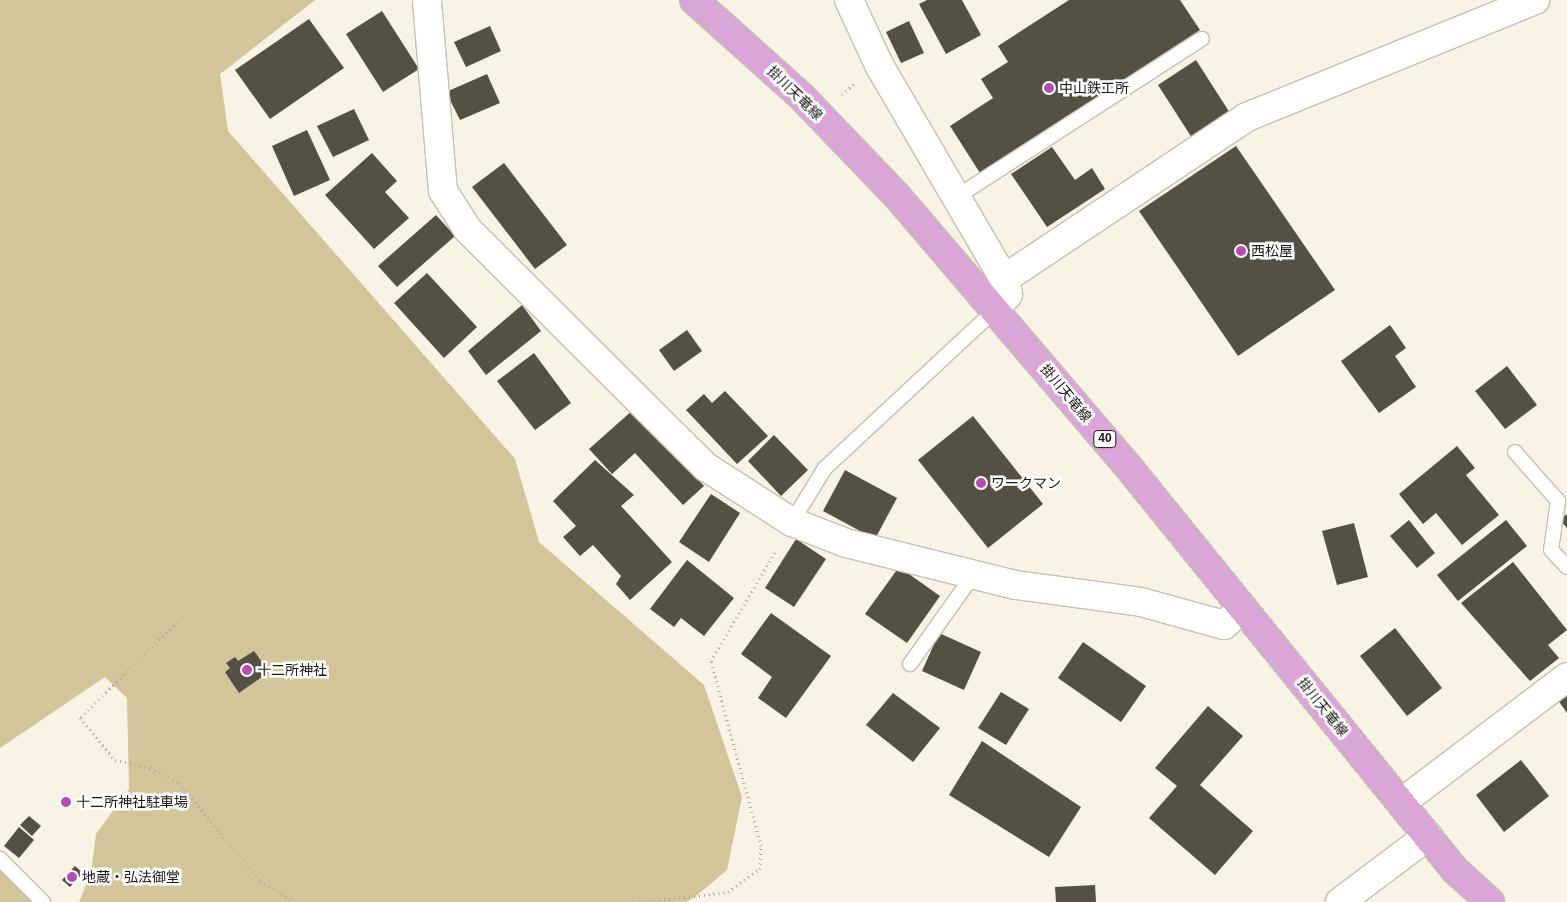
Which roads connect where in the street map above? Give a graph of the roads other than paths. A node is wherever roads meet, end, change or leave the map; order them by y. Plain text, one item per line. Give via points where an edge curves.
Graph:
1 (427, 0) edge
2 (694, 0) edge
3 (849, 0) edge
4 (1534, 0) edge
5 (1202, 39) dead end
6 (958, 196) junction
7 (1004, 279) junction
8 (996, 309) junction
9 (1515, 452) dead end
10 (792, 522) junction
11 (1567, 567) edge
12 (974, 574) junction
13 (1242, 608) junction
14 (910, 664) dead end
15 (1567, 677) edge
16 (1401, 803) junction
17 (1428, 836) junction
18 (0, 859) edge
19 (44, 902) edge
20 (1340, 902) edge
21 (1490, 902) edge

1 - 10 street via 443,191 468,230 706,467
2 - 8 main road, 掛川天竜線 / 40 via 802,97 897,196
3 - 6 street via 879,65
4 - 7 street via 1247,116
5 - 6 lane
6 - 7 street
7 - 8 street via 1008,294
8 - 10 lane via 825,468
8 - 13 main road, 掛川天竜線 / 40
9 - 11 lane via 1558,501 1551,550
10 - 12 street via 846,543
12 - 13 street via 1016,585 1141,602 1224,625
12 - 14 lane
13 - 16 main road, 掛川天竜線 / 40
15 - 16 street
16 - 17 main road, 掛川天竜線 / 40
17 - 20 street
17 - 21 main road, 掛川天竜線 / 40 via 1455,870
18 - 19 lane

